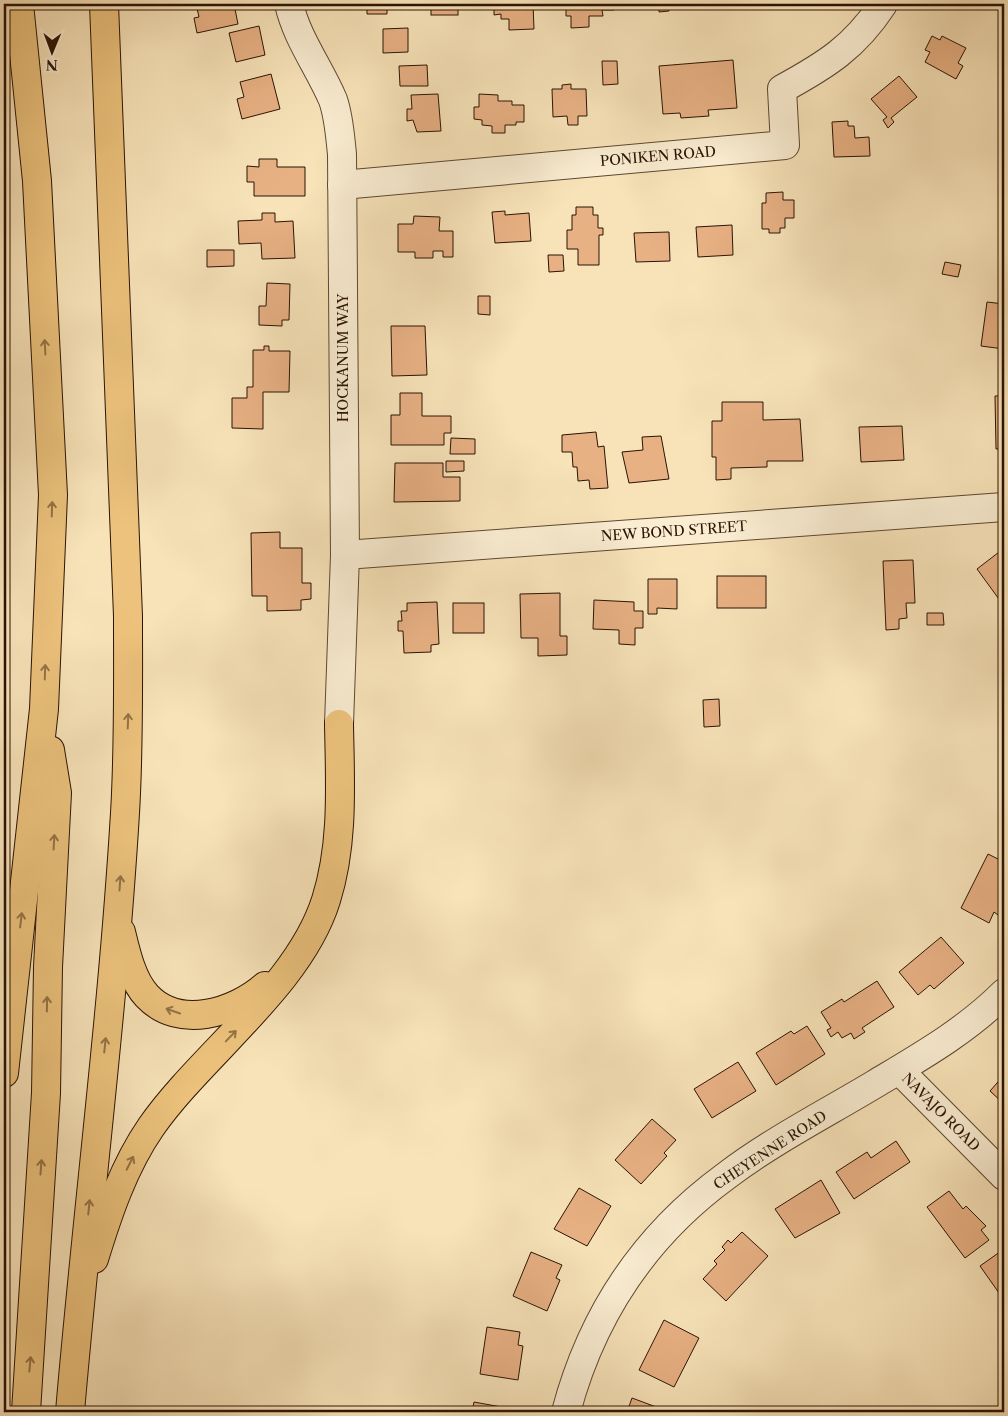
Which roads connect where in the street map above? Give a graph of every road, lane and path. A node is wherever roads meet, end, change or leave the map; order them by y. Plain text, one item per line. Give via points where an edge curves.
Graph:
1 (19, 4) edge
2 (104, 4) edge
3 (289, 4) edge
4 (883, 4) edge
5 (342, 185) junction
6 (1004, 507) edge
7 (344, 555) junction
8 (44, 709) junction
9 (339, 724) joint
10 (117, 916) junction
11 (292, 962) junction
12 (1004, 993) edge
13 (899, 1070) junction
14 (4, 1073) edge
15 (1004, 1176) edge
16 (79, 1308) junction
17 (26, 1412) edge
18 (70, 1412) edge
19 (566, 1412) edge

8 -> 1 highway via 53,495 37,181
10 -> 2 highway via 126,802 128,616
3 - 5 street, HOCKANUM WAY via 294,24 337,116
4 - 5 street, PONIKEN ROAD via 841,54 782,89 785,145
5 - 7 street, HOCKANUM WAY
6 - 7 street, NEW BOND STREET
7 - 9 street, HOCKANUM WAY
14 -> 8 highway
17 -> 8 highway via 46,1093 48,967 57,793
9 - 11 highway via 340,830 332,879 326,902
11 -> 10 highway via 261,989 229,1008 195,1016 178,1013 147,996 137,982
16 -> 10 highway
16 -> 11 highway via 117,1194 138,1146 167,1107 238,1029
12 - 13 street, CHEYENNE ROAD via 972,1022
13 - 15 street, NAVAJO ROAD
13 - 19 street, CHEYENNE ROAD via 726,1176 658,1236 604,1312 586,1350
16 - 18 highway

